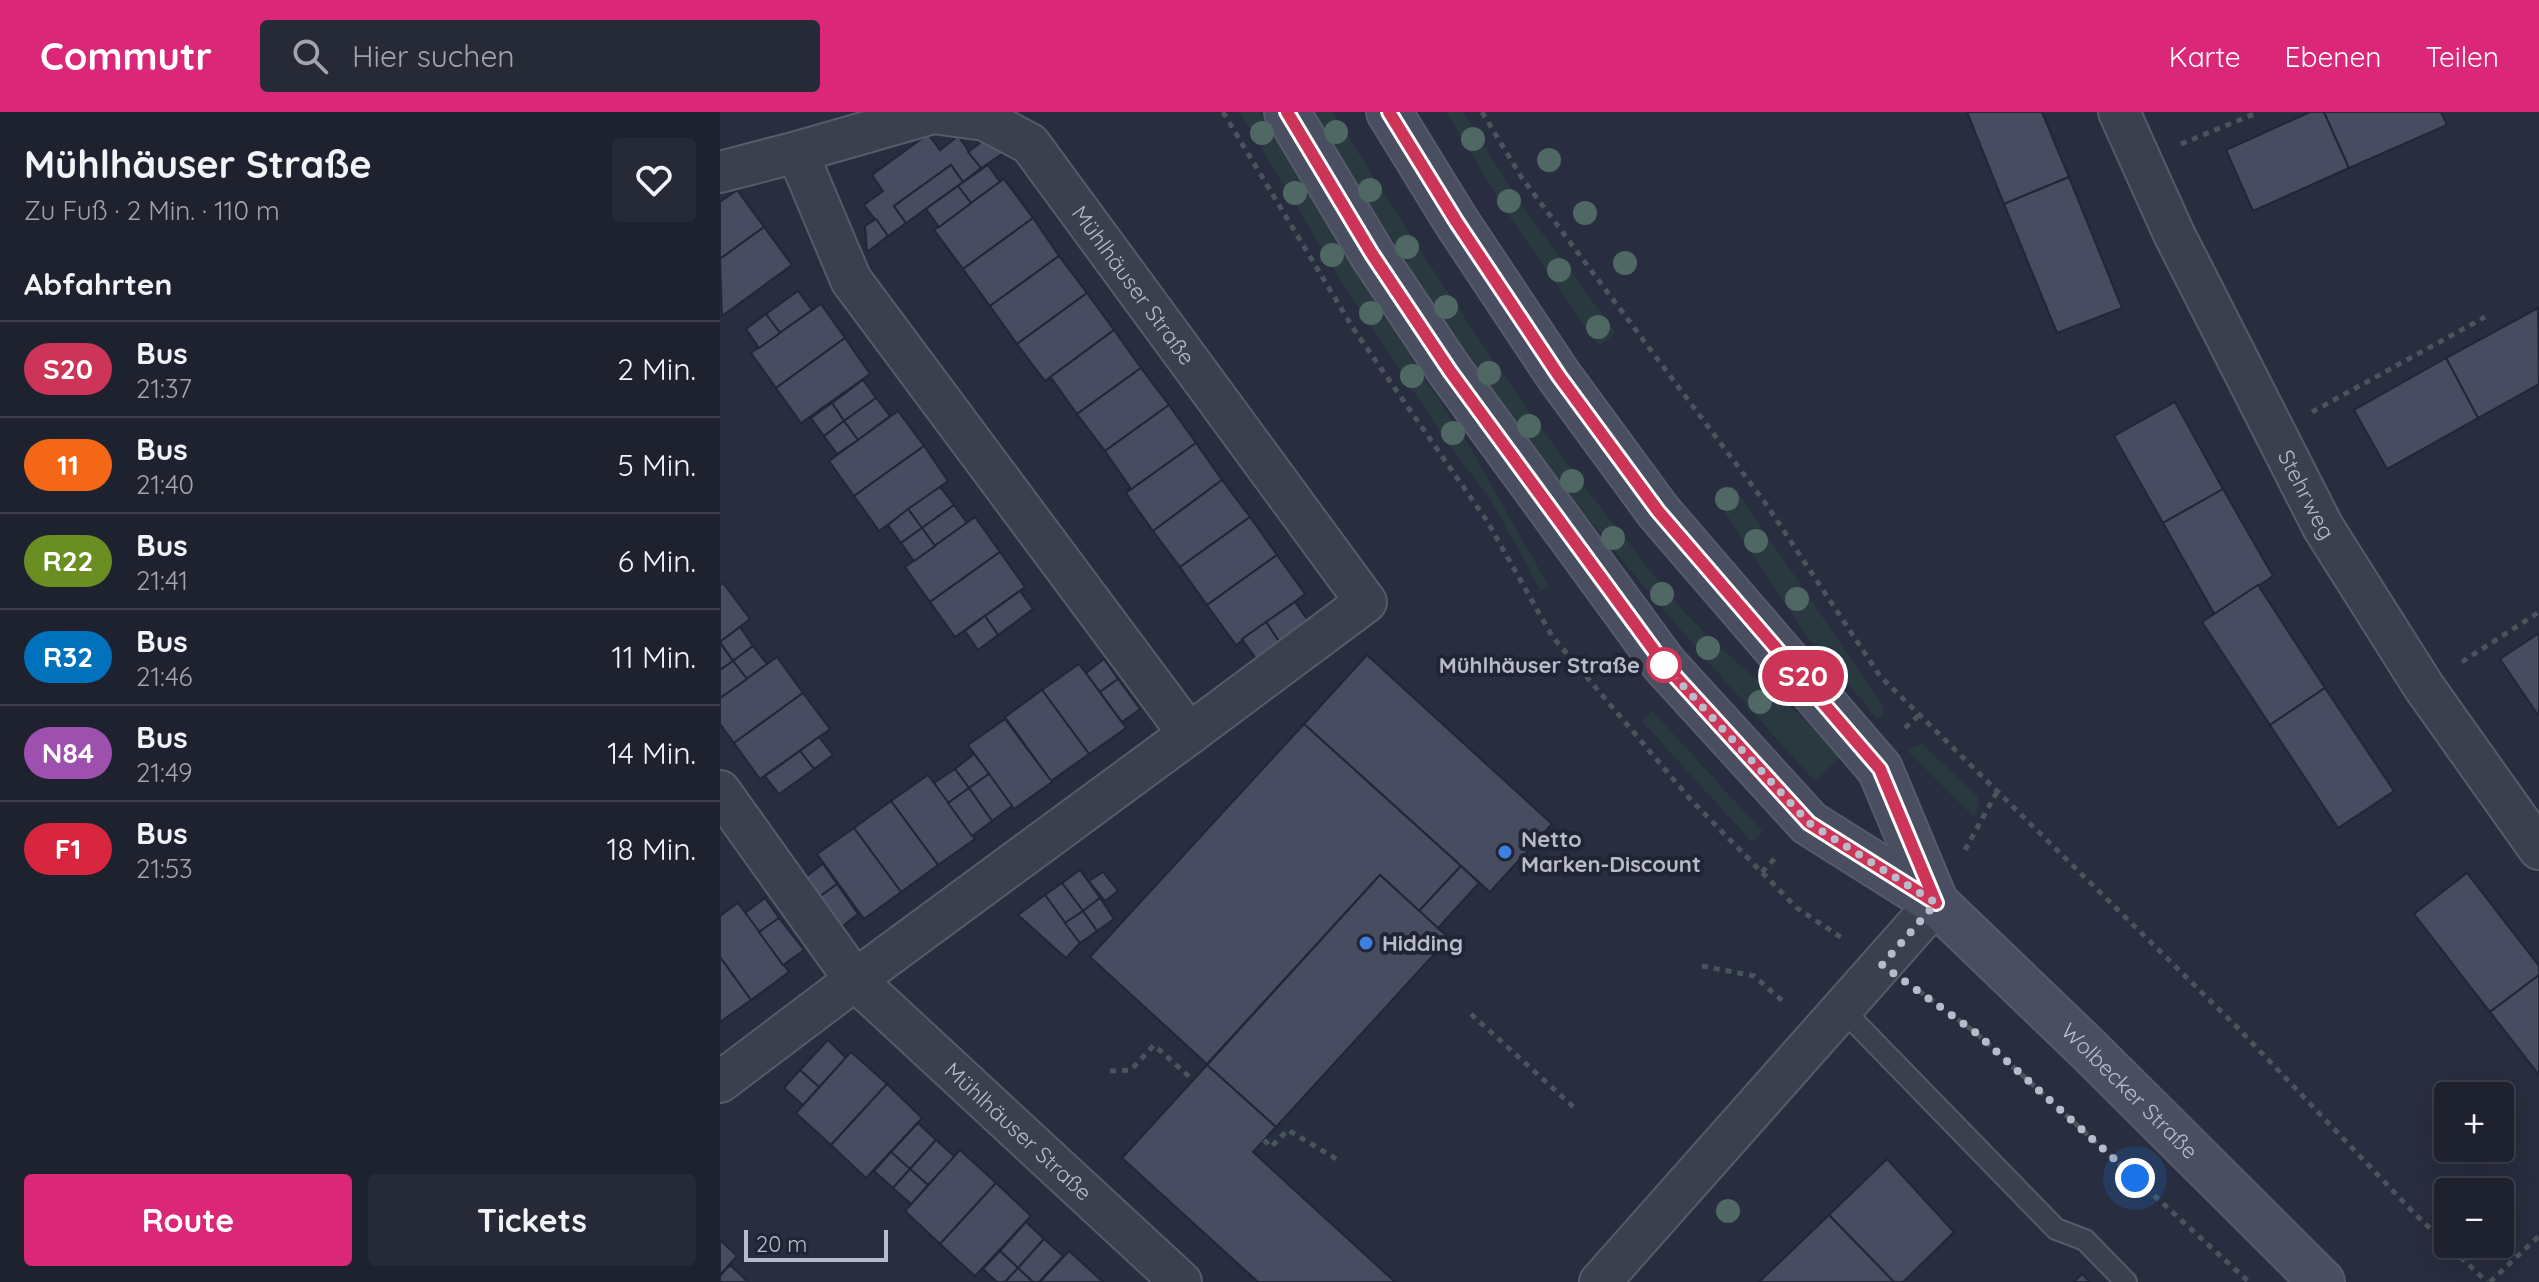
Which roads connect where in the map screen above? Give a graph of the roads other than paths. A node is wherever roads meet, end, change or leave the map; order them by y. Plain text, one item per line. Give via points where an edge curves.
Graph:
1 (1287, 112) edge
2 (1389, 112) edge
3 (2119, 112) edge
4 (797, 152) junction
5 (720, 172) edge
6 (1189, 734) junction
7 (720, 791) edge
8 (2539, 849) edge
9 (1936, 903) junction
10 (855, 980) junction
11 (1832, 1022) junction
12 (720, 1082) edge
13 (1181, 1282) edge
14 (1600, 1282) edge
15 (2126, 1282) edge
16 (2322, 1282) edge

1 - 9 main road, Wolbecker Straße via 1450,371 1664,664 1809,823
2 - 9 main road, Wolbecker Straße via 1559,376 1658,511 1880,769
3 - 8 street, Stehrweg via 2323,527 2424,687
4 - 5 street, Mühlhäuser Straße
4 - 6 street via 851,280
4 - 6 street, Mühlhäuser Straße via 933,113 985,120 1030,144 1366,602
6 - 10 street, Mühlhäuser Straße
7 - 10 street, Mühlhäuser Straße
9 - 11 street
9 - 16 main road, Wolbecker Straße
10 - 12 street, Mühlhäuser Straße
10 - 13 street, Mühlhäuser Straße
11 - 14 street
11 - 15 lane via 2056,1229 2085,1240

